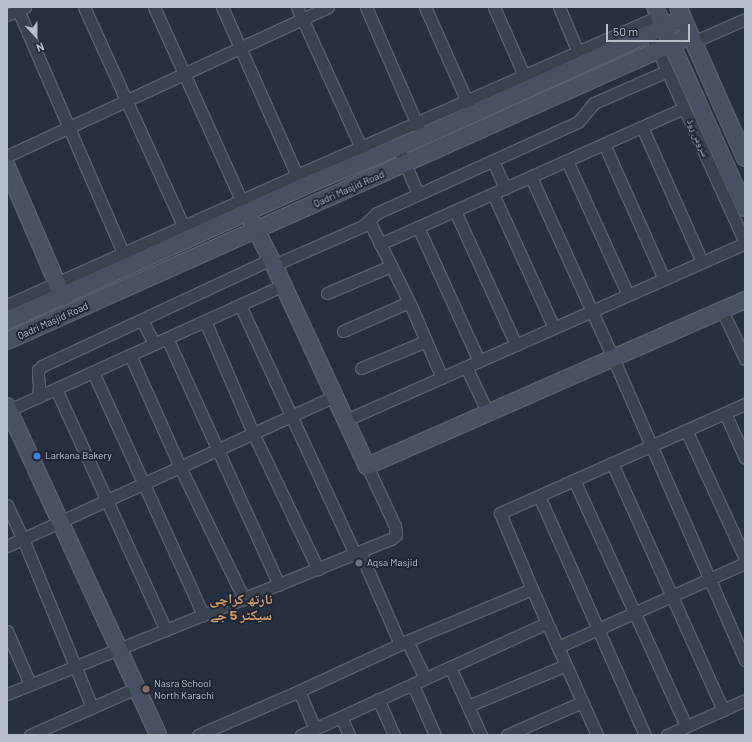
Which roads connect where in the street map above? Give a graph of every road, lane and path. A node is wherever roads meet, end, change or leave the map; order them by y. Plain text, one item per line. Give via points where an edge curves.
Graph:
1 (84, 7) edge
2 (154, 7) edge
3 (222, 7) edge
4 (297, 7) edge
5 (328, 7) edge
6 (366, 7) edge
7 (425, 7) edge
8 (494, 7) edge
9 (559, 7) edge
10 (21, 9) edge
11 (680, 13) edge
12 (7, 15) edge
13 (302, 19) junction
14 (745, 19) edge
15 (657, 21) edge
16 (691, 39) junction
17 (665, 47) junction
18 (240, 48) junction
19 (580, 57) junction
20 (668, 71) junction
21 (183, 74) junction
22 (527, 82) junction
23 (126, 101) junction
24 (469, 107) junction
25 (684, 108) junction
26 (68, 127) junction
27 (642, 127) junction
28 (419, 130) junction
29 (604, 144) junction
30 (398, 147) junction
31 (364, 154) junction
32 (7, 156) edge
33 (745, 158) edge
34 (567, 160) junction
35 (492, 161) junction
36 (405, 164) junction
37 (7, 167) edge
38 (531, 177) junction
39 (299, 181) junction
40 (505, 188) junction
41 (418, 194) junction
42 (492, 194) junction
43 (244, 206) junction
44 (745, 208) edge
45 (455, 211) junction
46 (369, 221) junction
47 (418, 227) junction
48 (256, 231) junction
49 (186, 233) junction
50 (745, 243) edge
51 (380, 244) junction
52 (126, 260) junction
53 (273, 262) junction
54 (702, 262) junction
55 (391, 266) junction
56 (664, 279) junction
57 (283, 285) junction
58 (60, 290) junction
59 (327, 293) dead end
60 (628, 296) junction
61 (745, 300) edge
62 (409, 302) junction
63 (7, 305) edge
64 (240, 305) junction
65 (722, 310) junction
66 (592, 311) junction
67 (142, 320) junction
68 (7, 321) edge
69 (205, 321) junction
70 (554, 328) junction
71 (343, 331) dead end
72 (167, 338) junction
73 (7, 341) edge
74 (426, 342) junction
75 (154, 344) junction
76 (516, 345) junction
77 (130, 355) junction
78 (614, 358) junction
79 (745, 359) edge
80 (479, 361) junction
81 (466, 367) junction
82 (361, 368) dead end
83 (93, 372) junction
84 (442, 378) junction
85 (56, 388) junction
86 (334, 396) junction
87 (38, 397) junction
88 (745, 404) edge
89 (8, 408) edge
90 (488, 413) junction
91 (725, 413) junction
92 (292, 416) junction
93 (346, 420) junction
94 (686, 430) junction
95 (253, 433) junction
96 (651, 446) junction
97 (217, 450) junction
98 (745, 458) edge
99 (612, 463) junction
100 (367, 466) junction
101 (180, 467) junction
102 (574, 480) junction
103 (144, 484) junction
104 (539, 496) junction
105 (107, 501) junction
106 (7, 505) edge
107 (60, 522) junction
108 (23, 539) junction
109 (7, 546) edge
110 (358, 553) junction
111 (745, 558) edge
112 (745, 563) edge
113 (318, 569) junction
114 (709, 579) junction
115 (279, 585) junction
116 (532, 589) junction
117 (673, 596) junction
118 (244, 599) junction
119 (635, 612) junction
120 (203, 615) junction
121 (547, 623) junction
122 (598, 629) junction
123 (166, 630) junction
124 (7, 631) edge
125 (403, 642) junction
126 (558, 647) junction
127 (118, 649) junction
128 (745, 660) edge
129 (566, 665) junction
130 (76, 666) junction
131 (450, 667) junction
132 (425, 678) junction
133 (30, 684) junction
134 (413, 685) junction
135 (136, 688) junction
136 (299, 691) junction
137 (7, 694) edge
138 (378, 700) junction
139 (745, 700) edge
140 (582, 702) junction
141 (468, 706) junction
142 (92, 707) junction
143 (723, 710) junction
144 (341, 717) junction
145 (686, 726) junction
146 (307, 733) edge
147 (155, 734) edge
148 (30, 735) edge
149 (198, 735) edge
150 (349, 735) edge
151 (394, 735) edge
152 (434, 735) edge
153 (481, 735) edge
154 (507, 735) edge
155 (596, 735) edge
156 (645, 735) edge
157 (666, 735) edge

1 - 23 street
2 - 21 street
3 - 18 street
4 - 13 street
5 - 13 street
6 - 28 street
7 - 24 street
8 - 22 street
9 - 19 street
10 - 12 street
10 - 26 street
11 - 15 street, Qadri Masjid Road
11 - 16 street
13 - 18 street
13 - 31 street
14 - 16 street
15 - 17 street
15 - 19 street, Qadri Masjid Road
16 - 17 street, Qadri Masjid Road
16 - 33 street
17 - 20 street, سروس روڈ
17 - 36 street, Qadri Masjid Road
17 - 44 street
18 - 21 street
18 - 39 street
19 - 22 street, Qadri Masjid Road
20 - 25 street, سروس روڈ
20 - 35 street via 594,104 578,122
21 - 23 street
21 - 43 street
22 - 24 street, Qadri Masjid Road
23 - 26 street
23 - 49 street
24 - 28 street, Qadri Masjid Road
25 - 27 street
25 - 50 street, سروس روڈ
26 - 32 street
26 - 52 street
27 - 29 street
27 - 54 street
28 - 30 street, Qadri Masjid Road
28 - 31 street
29 - 34 street
29 - 56 street
30 - 31 street, Qadri Masjid Road
30 - 36 street
31 - 39 street, Qadri Masjid Road
34 - 38 street
34 - 60 street
35 - 40 street
35 - 41 street
36 - 41 street
36 - 48 street, Qadri Masjid Road
37 - 58 street
38 - 40 street
38 - 66 street
39 - 43 street, Qadri Masjid Road
40 - 42 street
41 - 46 street via 377,213
42 - 45 street
42 - 70 street
43 - 48 street
43 - 49 street, Qadri Masjid Road
45 - 47 street
45 - 76 street
46 - 51 street
46 - 53 street via 363,226
47 - 51 street
47 - 80 street
48 - 53 street
48 - 73 street, Qadri Masjid Road
49 - 52 street, Qadri Masjid Road
50 - 54 street
51 - 55 street
52 - 58 street, Qadri Masjid Road
53 - 57 street
53 - 67 street
54 - 56 street
55 - 59 street
55 - 62 street
56 - 60 street
57 - 64 street
57 - 86 street
58 - 63 street
58 - 68 street, Qadri Masjid Road
60 - 66 street
61 - 65 street
62 - 71 street
62 - 74 street
64 - 69 street
64 - 92 street
65 - 78 street
65 - 79 street
66 - 70 street
66 - 78 street
67 - 75 street
67 - 87 street via 42,366 38,370
69 - 72 street
69 - 95 street
70 - 76 street
72 - 75 street
72 - 97 street
74 - 82 street
74 - 84 street
75 - 77 street
76 - 80 street
77 - 83 street
77 - 101 street
78 - 90 street
78 - 96 street
80 - 81 street
81 - 84 street
81 - 90 street
83 - 85 street
83 - 103 street
84 - 93 street
85 - 87 street
85 - 105 street
86 - 92 street
86 - 93 street
87 - 89 street
88 - 91 street
89 - 107 street
90 - 100 street
91 - 94 street
91 - 98 street
92 - 95 street
92 - 110 street
93 - 100 street
94 - 96 street
94 - 111 street
95 - 97 street
95 - 113 street
96 - 99 street
96 - 114 street
97 - 101 street
97 - 115 street
99 - 102 street
99 - 117 street
100 - 110 street via 395,526 396,535 391,540
101 - 103 street
101 - 118 street
102 - 104 street
102 - 119 street
103 - 105 street
103 - 120 street
104 - 116 street via 500,515
104 - 122 street
105 - 107 street
105 - 123 street
106 - 108 street
107 - 108 street
107 - 127 street
108 - 109 street
108 - 130 street
110 - 113 street
110 - 125 street
112 - 114 street
113 - 115 street
114 - 117 street
114 - 128 street
115 - 118 street
116 - 121 street
116 - 125 street
117 - 119 street
117 - 143 street
118 - 120 street
119 - 122 street
119 - 145 street
120 - 123 street
121 - 126 street
121 - 131 street
122 - 126 street
122 - 156 street
123 - 127 street
124 - 133 street
125 - 132 street
125 - 136 street
126 - 129 street
127 - 130 street
127 - 135 street
129 - 140 street
129 - 141 street
130 - 133 street
130 - 142 street
131 - 132 street
131 - 141 street
132 - 134 street
133 - 137 street
134 - 138 street
134 - 152 street
135 - 142 street
135 - 147 street
136 - 146 street
136 - 149 street
138 - 144 street
138 - 151 street
139 - 143 street
140 - 154 street
140 - 155 street
141 - 153 street
142 - 148 street
143 - 145 street
144 - 146 street
144 - 150 street
145 - 157 street

